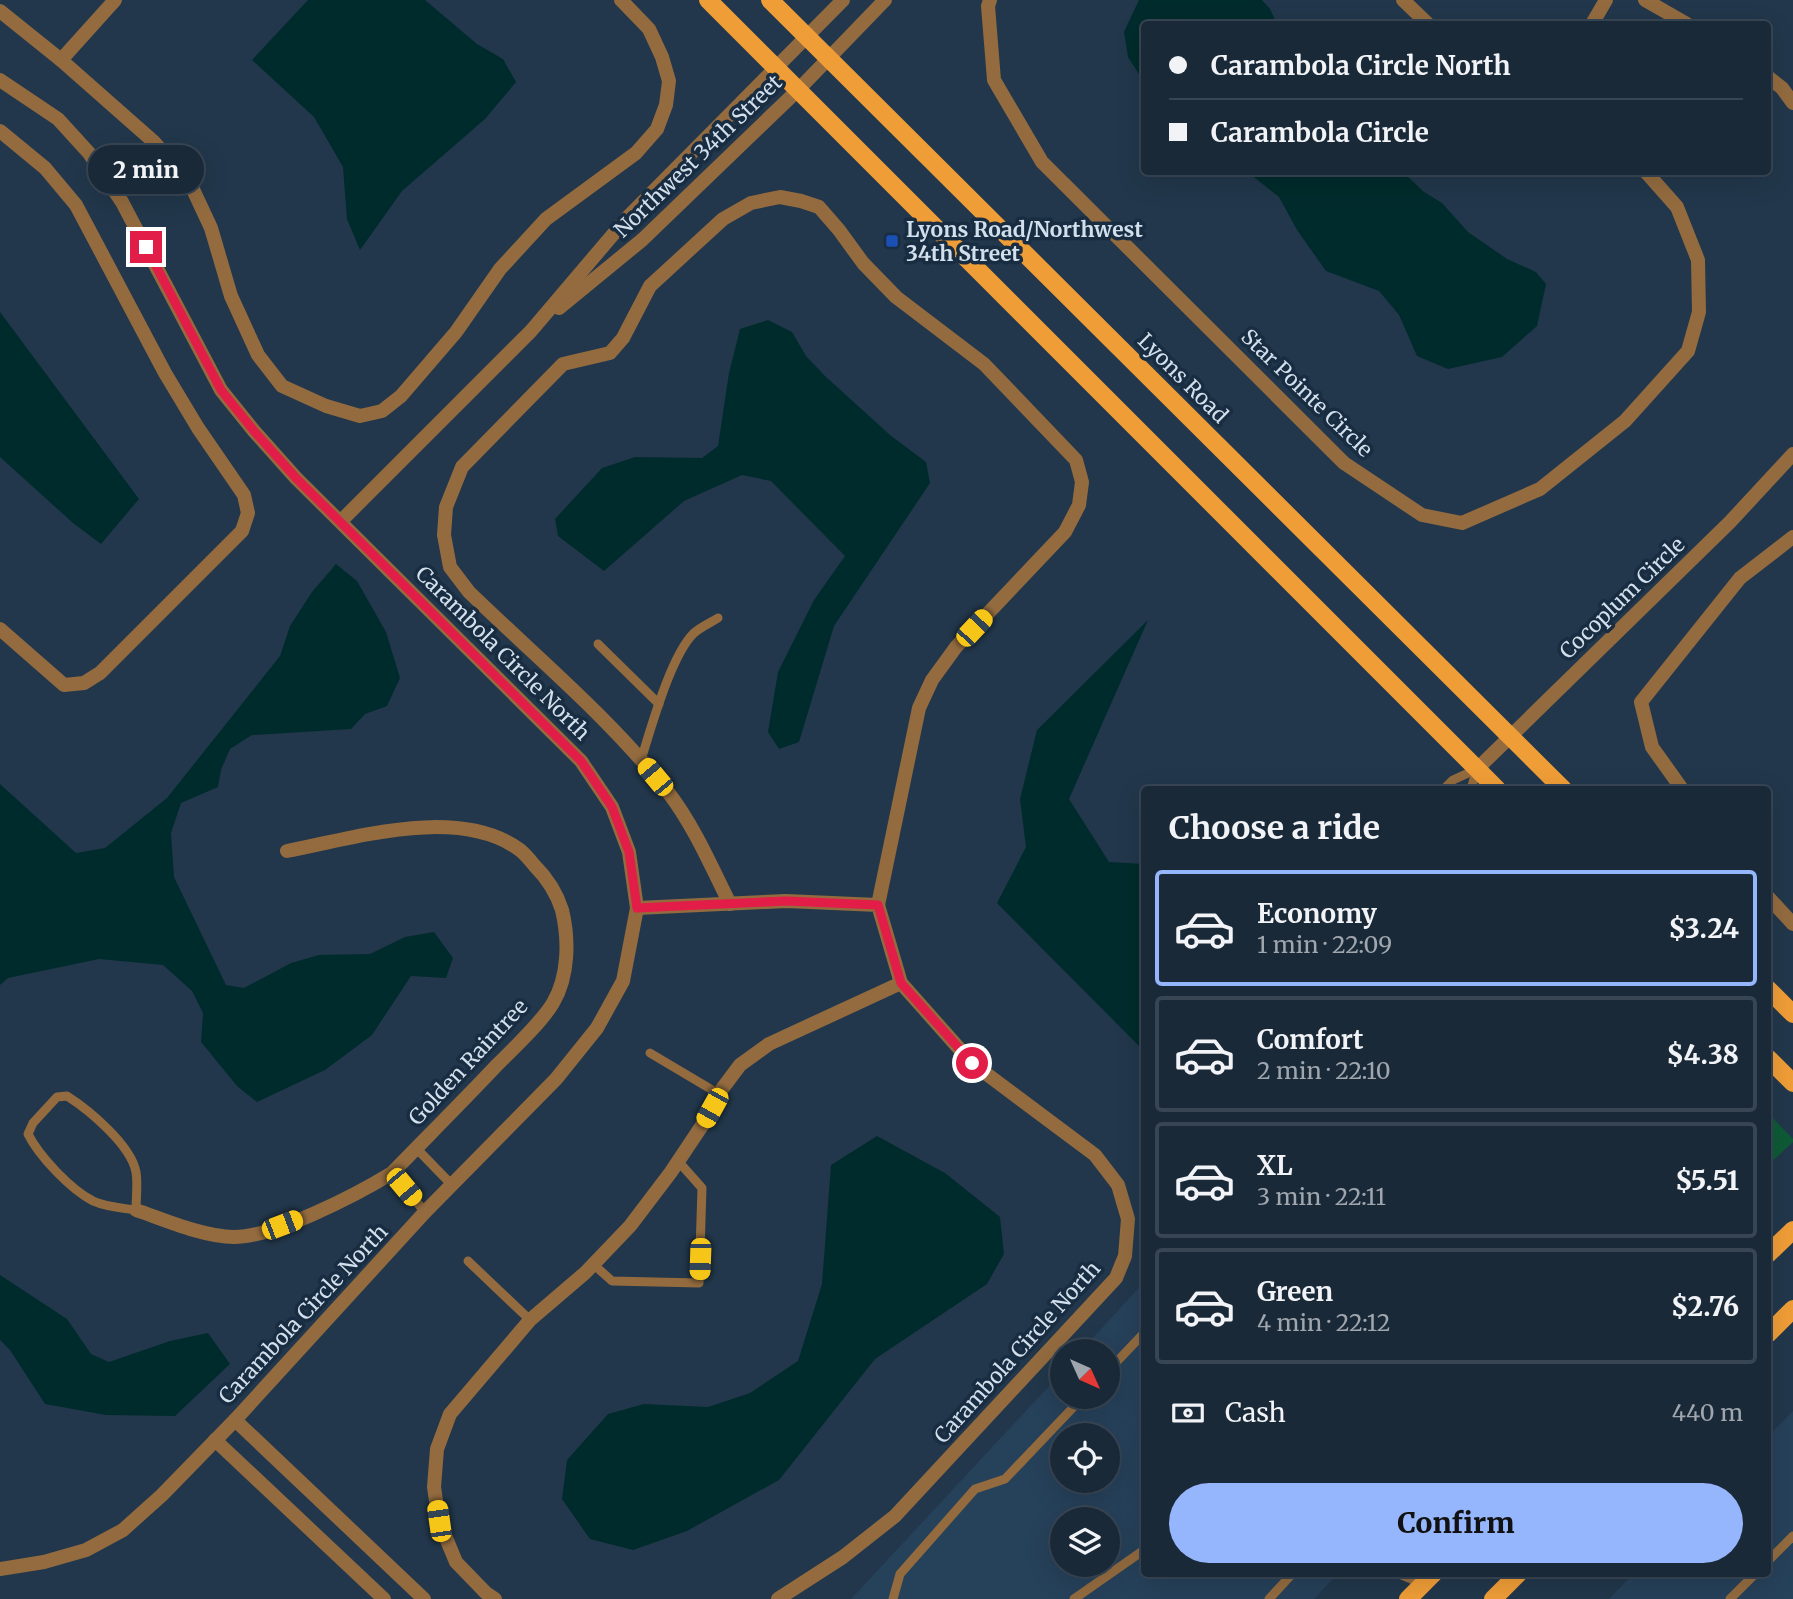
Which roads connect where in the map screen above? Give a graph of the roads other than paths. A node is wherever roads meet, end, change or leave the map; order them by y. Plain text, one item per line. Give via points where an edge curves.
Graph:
1 (115, 0) edge
2 (621, 0) edge
3 (708, 0) edge
4 (770, 0) edge
5 (843, 0) edge
6 (885, 0) edge
7 (990, 0) edge
8 (1403, 0) edge
9 (1606, 0) edge
10 (1645, 0) edge
11 (0, 11) edge
12 (1424, 21) edge
13 (1594, 21) edge
14 (1682, 21) edge
15 (806, 36) junction
16 (828, 58) junction
17 (61, 60) junction
18 (776, 66) junction
19 (1771, 79) edge
20 (0, 80) edge
21 (799, 89) junction
22 (1793, 103) edge
23 (0, 131) edge
24 (1649, 175) edge
25 (531, 331) junction
26 (1793, 454) edge
27 (341, 521) junction
28 (1793, 537) edge
29 (718, 618) dead end
30 (0, 629) edge
31 (598, 644) dead end
32 (659, 704) junction
33 (1510, 737) junction
34 (641, 760) junction
35 (1477, 769) junction
36 (1447, 786) edge
37 (1472, 786) edge
38 (1494, 786) edge
39 (1560, 786) edge
40 (1680, 786) edge
41 (287, 851) dead end
42 (1771, 900) edge
43 (730, 904) junction
44 (878, 905) junction
45 (637, 908) junction
46 (1793, 924) edge
47 (901, 983) junction
48 (1771, 992) edge
49 (1793, 1014) edge
50 (650, 1054) dead end
51 (1771, 1061) edge
52 (1793, 1083) edge
53 (719, 1094) junction
54 (416, 1148) junction
55 (678, 1161) junction
56 (392, 1173) junction
57 (452, 1185) junction
58 (135, 1210) junction
59 (425, 1212) junction
60 (1793, 1230) edge
61 (1771, 1251) edge
62 (468, 1261) dead end
63 (593, 1264) junction
64 (1793, 1309) edge
65 (530, 1320) junction
66 (1771, 1331) edge
67 (1141, 1336) edge
68 (1120, 1358) edge
69 (1072, 1409) edge
70 (234, 1420) junction
71 (215, 1440) junction
72 (1793, 1536) edge
73 (1141, 1552) edge
74 (1771, 1558) edge
75 (0, 1569) edge
76 (1289, 1577) edge
77 (1424, 1577) edge
78 (1515, 1577) edge
79 (1752, 1577) edge
80 (384, 1599) edge
81 (424, 1599) edge
82 (495, 1599) edge
83 (778, 1599) edge
84 (893, 1599) edge
85 (1074, 1599) edge
86 (1269, 1599) edge
87 (1408, 1599) edge
88 (1493, 1599) edge
89 (1730, 1599) edge

1 - 17 street
2 - 17 street via 649,29 669,81 657,129 636,153 546,219 500,269 456,332 401,396 382,411 360,416 282,386 258,355 231,296 211,228 190,183 154,142
3 - 18 main road
4 - 15 main road, Lyons Road
5 - 15 street, Northwest 34th Street
6 - 16 street, Northwest 34th Street
7 - 24 street, Star Pointe Circle via 995,80 1042,162 1344,463 1422,515 1462,523 1540,489 1625,421 1688,351 1699,312 1698,260 1677,207
8 - 12 street
9 - 13 street
10 - 14 street
11 - 17 street
15 - 16 main road, Lyons Road
15 - 18 street, Northwest 34th Street
16 - 21 street, Northwest 34th Street
16 - 33 main road, Lyons Road
18 - 21 main road
18 - 25 street, Northwest 34th Street via 627,218
19 - 22 street
20 - 27 street, Carambola Circle North via 58,119 89,153 122,202 221,390 296,478
21 - 25 street, Northwest 34th Street via 642,240
21 - 35 main road
23 - 30 street via 45,169 76,205 165,373 244,495 248,513 242,531 100,673 84,683 64,685
25 - 27 street, Northwest 34th Street
26 - 33 street, Cocoplum Circle via 1730,522
27 - 45 street, Carambola Circle North via 581,761 612,807 629,852
28 - 40 street via 1740,578 1641,702 1652,747
29 - 32 lane via 694,633 680,653
31 - 32 lane
32 - 34 lane
33 - 35 street, Cocoplum Circle
33 - 39 main road, Lyons Road
34 - 43 street via 697,837
34 - 44 street via 469,592 450,567 444,535 446,507 462,467 563,364 610,353 650,286 723,219 751,203 780,197 801,201 819,207 895,297 984,364 1076,460 1082,482 1079,505 1065,532 956,647 932,680 919,708
35 - 36 lane
35 - 37 lane
35 - 38 main road
41 - 54 street, Golden Raintree via 396,830 429,826 465,829 520,850 544,876 560,905 568,934 564,970 553,1003
42 - 46 street
43 - 44 street
43 - 45 street
44 - 47 street, Carambola Circle North
45 - 57 street, Carambola Circle North via 623,981 597,1028 556,1079
47 - 53 street via 769,1044 740,1065
47 - 83 street, Carambola Circle North via 972,1063 1095,1155 1122,1196 1128,1219 1125,1256 1116,1278 895,1516 844,1558
48 - 49 main road
50 - 53 lane
51 - 52 main road
53 - 55 street
54 - 56 street, Golden Raintree
54 - 57 lane
55 - 63 street via 630,1226
55 - 63 lane via 702,1188 699,1283 612,1281
56 - 58 street, Golden Raintree via 320,1210 256,1235 232,1237 193,1229
56 - 59 lane
57 - 59 street, Carambola Circle North
58 - 58 lane, Golden Raintree via 90,1200 36,1150 29,1134 33,1123 57,1097 66,1096 80,1104 128,1151 136,1171
59 - 70 street, Carambola Circle North
60 - 61 main road
62 - 65 lane
63 - 65 street
64 - 66 main road
65 - 82 street via 450,1415 437,1449 434,1487 439,1521 456,1562
67 - 68 lane
69 - 84 lane via 1005,1479 975,1489 900,1574
70 - 71 street, Carambola Circle North
70 - 81 street
71 - 75 street, Carambola Circle North via 123,1530 86,1550
71 - 80 street
72 - 74 lane
73 - 85 lane
76 - 86 lane
77 - 87 main road
78 - 88 main road
79 - 89 lane

